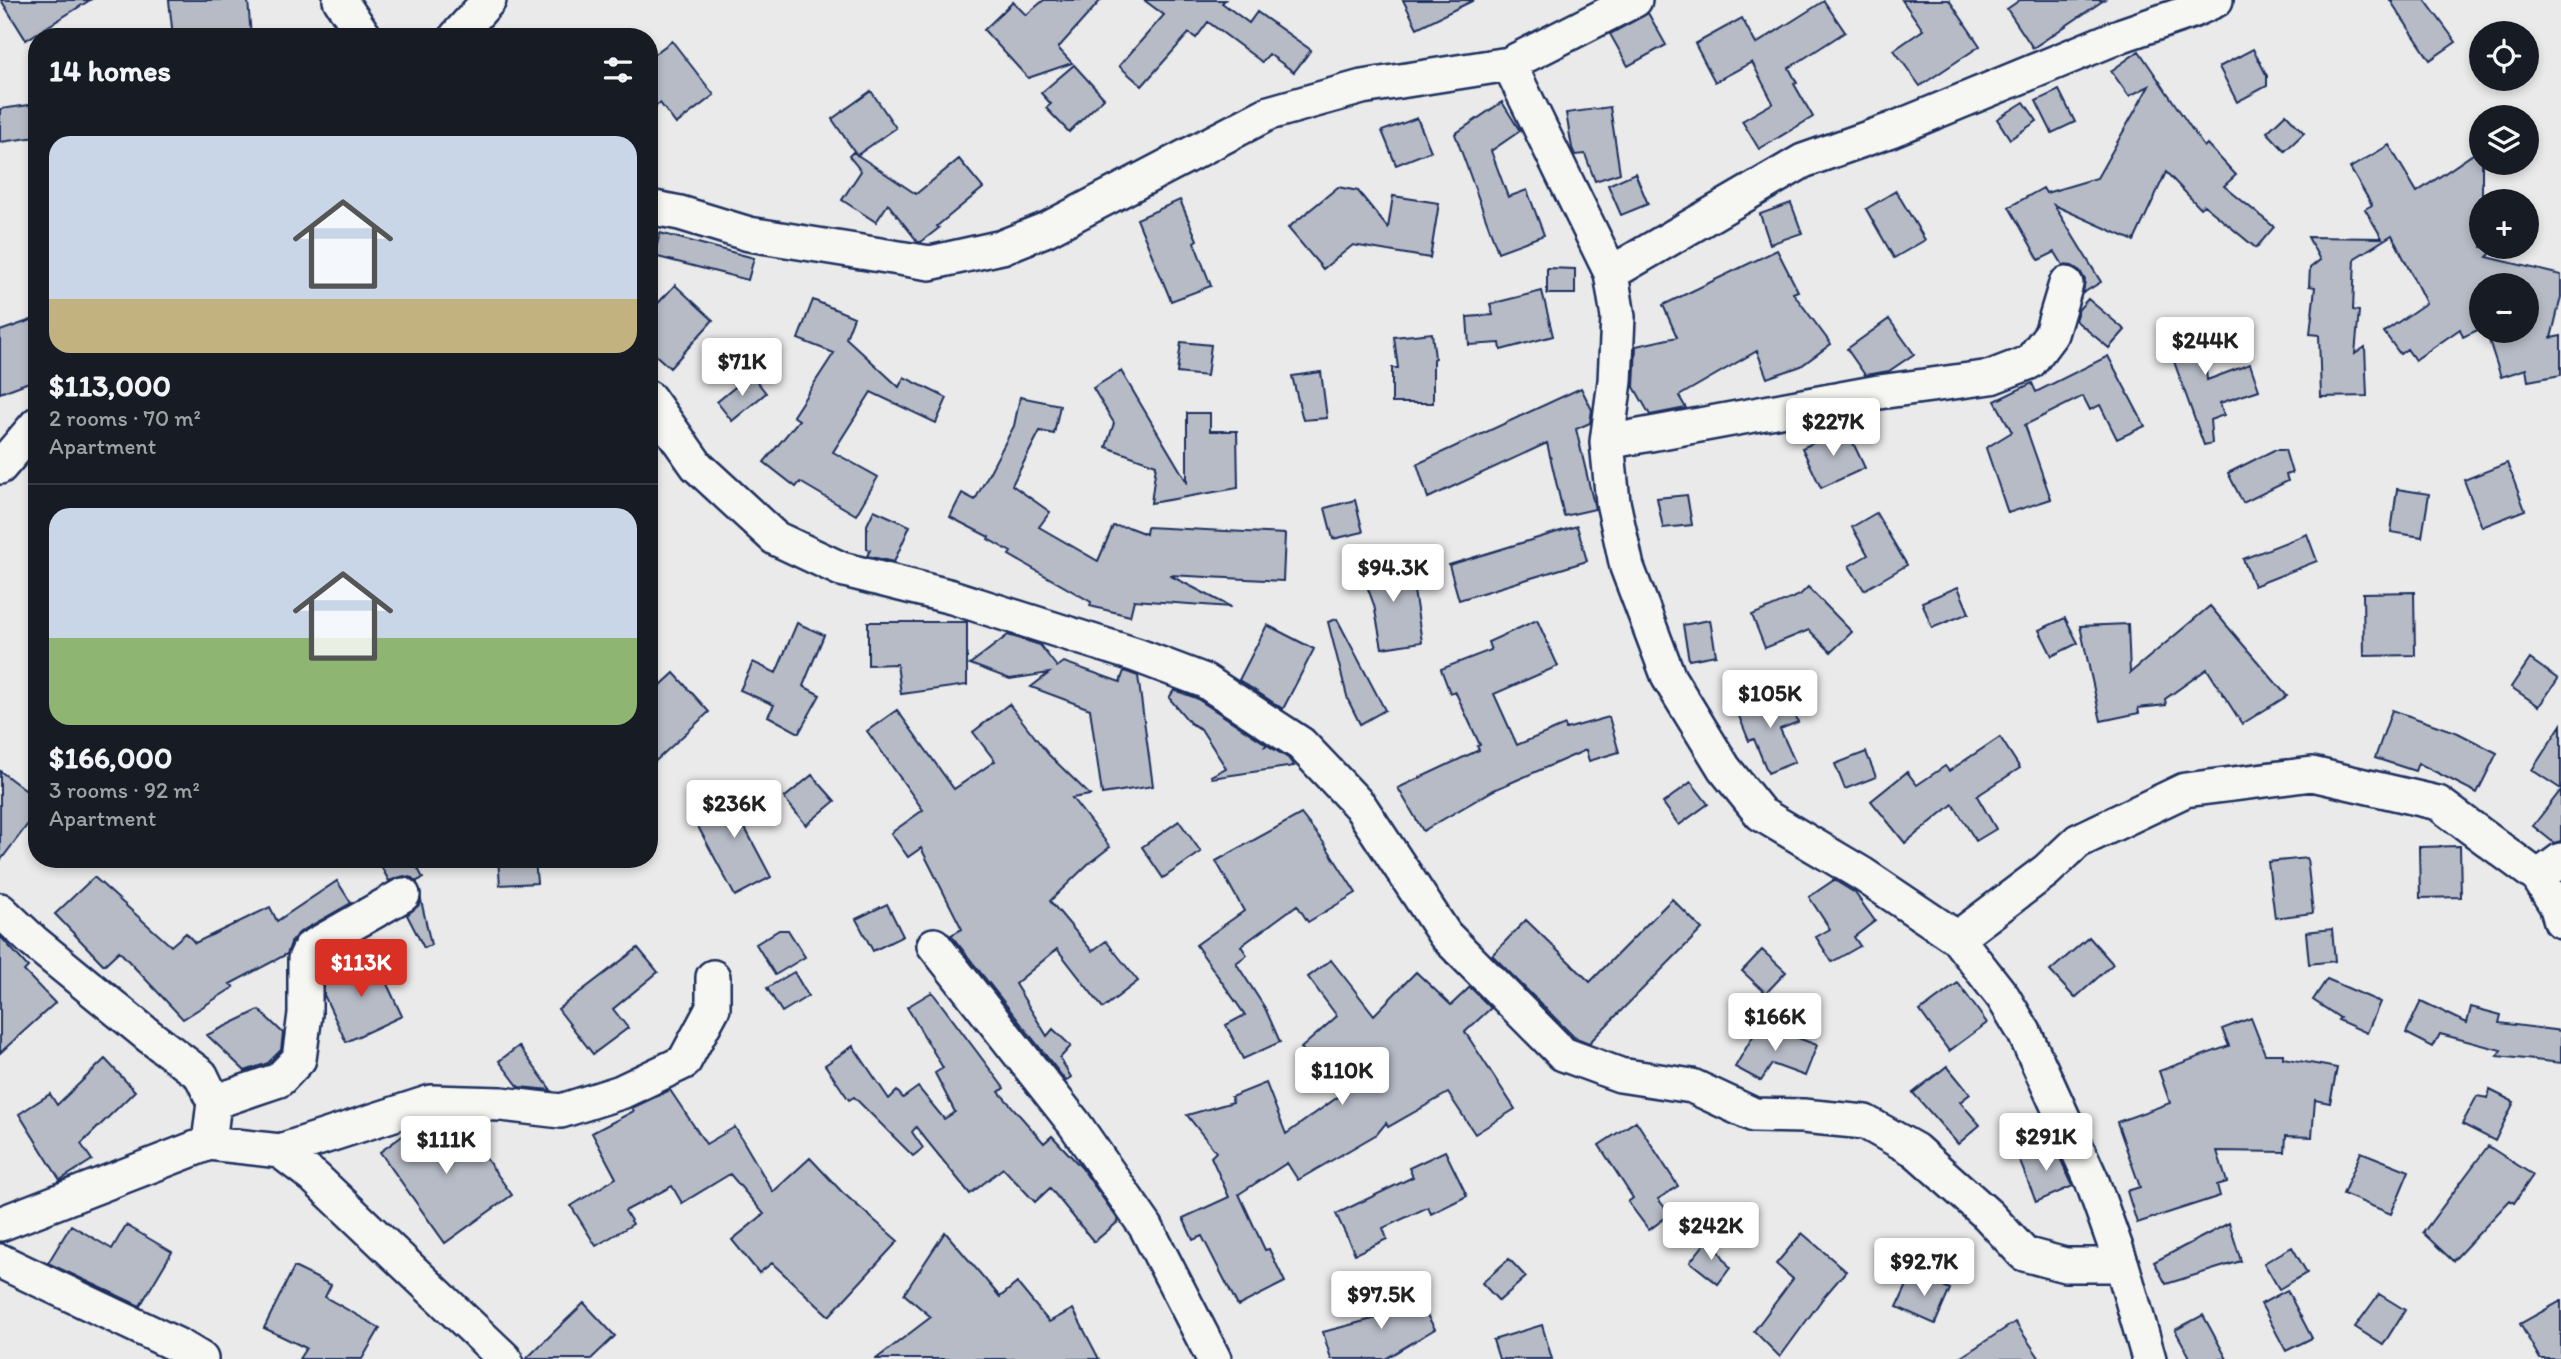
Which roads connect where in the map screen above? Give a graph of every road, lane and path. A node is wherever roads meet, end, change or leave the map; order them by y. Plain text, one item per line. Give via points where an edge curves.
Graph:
1 (341, 0) edge
2 (489, 0) edge
3 (1635, 0) edge
4 (2216, 0) edge
5 (359, 28) edge
6 (464, 28) edge
7 (1509, 64) junction
8 (658, 209) edge
9 (1611, 272) junction
10 (2066, 284) dead end
11 (658, 411) edge
12 (28, 434) edge
13 (1607, 442) junction
14 (0, 467) edge
15 (2549, 869) edge
16 (403, 895) dead end
17 (0, 910) edge
18 (2561, 921) edge
19 (1957, 938) junction
20 (934, 945) dead end
21 (713, 977) dead end
22 (214, 1102) junction
23 (209, 1143) junction
24 (280, 1151) junction
25 (0, 1224) edge
26 (0, 1261) edge
27 (2122, 1265) junction
28 (201, 1359) edge
29 (505, 1359) edge
30 (1214, 1359) edge
31 (2149, 1359) edge

1 - 5 street
2 - 6 street
3 - 7 street
4 - 9 street via 1802,161
7 - 8 street via 1362,87 1269,113 1047,229 1002,247 930,263 749,234
7 - 9 street
9 - 13 street via 1618,317
10 - 13 street via 2051,334 2030,362 1991,377 1879,392
11 - 27 street via 697,466 775,538 841,569 952,597 1205,681 1301,744 1360,806 1445,935 1563,1054 1620,1075 1692,1086 1754,1115 1865,1122 1915,1150 2024,1254 2065,1265
12 - 14 street
13 - 19 street via 1613,502 1627,567 1669,678 1724,768 1760,814 1862,874
15 - 18 street
15 - 19 street via 2438,803 2312,774 2185,790 2078,841
16 - 22 street via 310,947 305,959 299,1059 279,1080
17 - 22 street via 201,1075
19 - 27 street via 2024,1032 2092,1181
20 - 30 street via 1074,1123 1146,1227
21 - 24 street via 713,1008 684,1062 621,1092 561,1111 431,1101
22 - 23 street
23 - 24 street
23 - 25 street
24 - 29 street via 314,1177
26 - 28 street
27 - 31 street

